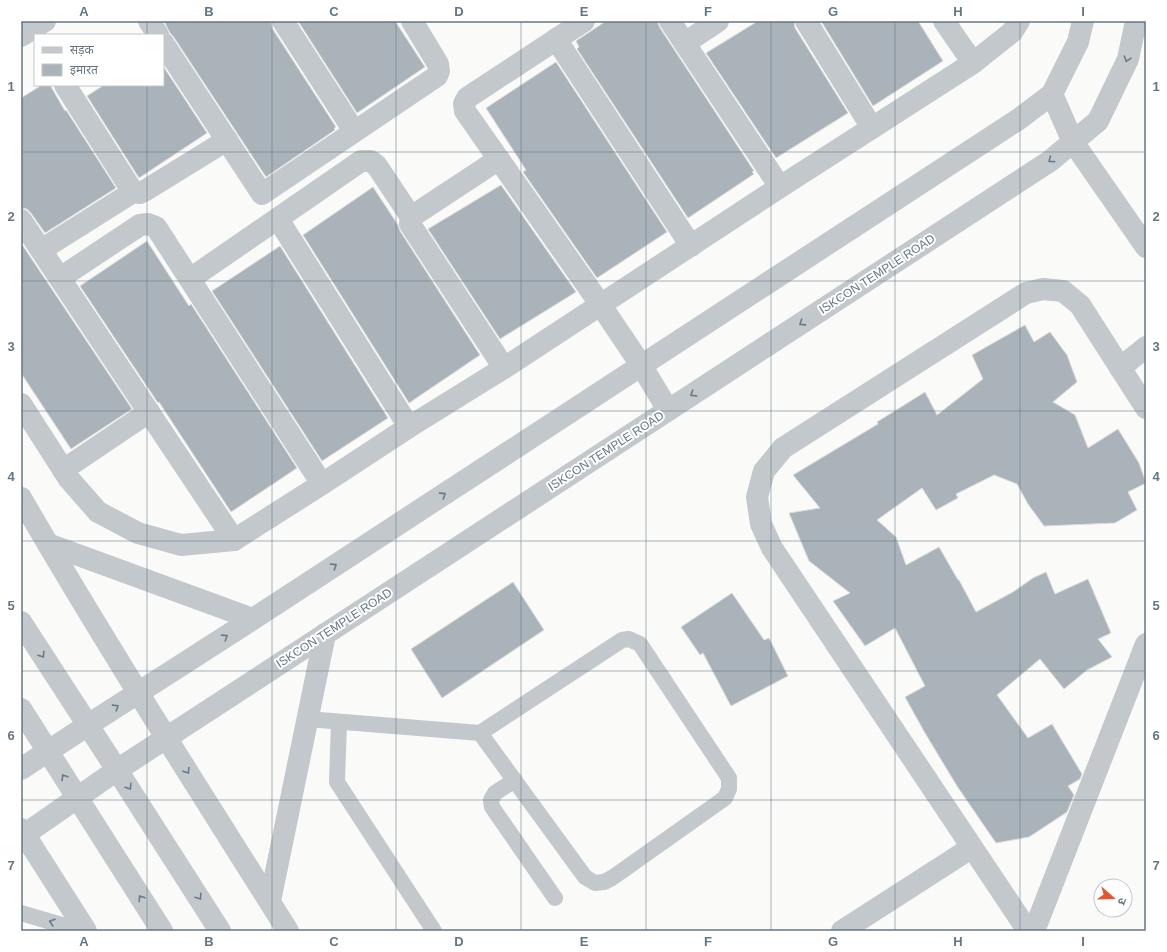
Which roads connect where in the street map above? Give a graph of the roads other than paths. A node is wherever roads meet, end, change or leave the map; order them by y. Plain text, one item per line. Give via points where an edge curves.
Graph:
1 (149, 21) edge
2 (282, 21) edge
3 (412, 21) edge
4 (584, 21) edge
5 (670, 21) edge
6 (718, 21) edge
7 (806, 21) edge
8 (944, 21) edge
9 (1019, 21) edge
10 (1082, 21) edge
11 (1136, 21) edge
12 (157, 34) edge
13 (556, 39) junction
14 (684, 42) junction
15 (164, 45) edge
16 (973, 63) junction
17 (66, 86) edge
18 (1052, 94) junction
19 (872, 128) junction
20 (354, 131) junction
21 (227, 140) junction
22 (1073, 142) junction
23 (499, 159) junction
24 (780, 187) junction
25 (133, 192) junction
26 (412, 217) junction
27 (278, 219) junction
28 (21, 220) edge
29 (690, 246) junction
30 (1146, 247) edge
31 (41, 250) junction
32 (60, 278) junction
33 (190, 279) junction
34 (600, 304) junction
35 (1146, 347) edge
36 (641, 365) junction
37 (504, 368) junction
38 (1120, 368) junction
39 (21, 404) edge
40 (1146, 408) edge
41 (668, 410) junction
42 (149, 412) junction
43 (409, 427) junction
44 (63, 470) junction
45 (322, 484) junction
46 (21, 498) edge
47 (234, 540) junction
48 (48, 544) junction
49 (253, 619) junction
50 (21, 622) edge
51 (325, 634) junction
52 (1146, 644) edge
53 (139, 693) junction
54 (21, 709) edge
55 (307, 719) junction
56 (339, 722) junction
57 (88, 725) junction
58 (480, 733) junction
59 (166, 738) junction
60 (48, 751) junction
61 (21, 769) edge
62 (117, 770) junction
63 (514, 780) junction
64 (77, 797) junction
65 (22, 833) edge
66 (971, 848) junction
67 (555, 898) dead end
68 (270, 901) junction
69 (21, 912) edge
70 (82, 931) edge
71 (86, 931) edge
72 (162, 931) edge
73 (220, 931) edge
74 (288, 931) edge
75 (434, 931) edge
76 (842, 931) edge
77 (1028, 931) edge
78 (1034, 931) edge

1 - 12 street
2 - 20 street
3 - 20 street via 438,64 437,76
4 - 13 street
5 - 14 street
6 - 14 street
7 - 19 street
8 - 16 street
9 - 16 street via 1012,32
10 - 18 street via 1078,42
11 -> 22 street, ISKCON TEMPLE ROAD via 1128,59 1098,121
13 - 23 street via 467,98 464,104 465,111
13 - 29 street
14 - 24 street
15 - 21 street
16 - 19 street
17 - 25 street
18 - 22 street
18 - 36 street via 1012,123
19 - 24 street
20 - 21 street via 262,194
21 - 25 street via 146,190 140,193
22 - 30 street
22 -> 41 street, ISKCON TEMPLE ROAD via 1050,161
23 - 26 street
23 - 34 street
24 - 29 street
25 - 31 street
26 - 27 street via 378,166 371,161 361,161
26 - 37 street via 410,224
27 - 33 street
27 - 43 street
28 - 31 street
29 - 34 street
31 - 32 street
32 - 33 street via 140,225 148,224 156,227
32 - 42 street
33 - 45 street
34 - 36 street
34 - 37 street
35 - 38 street
36 - 41 street
49 -> 36 street
37 - 43 street
38 - 40 street
38 - 66 street via 1080,305 1063,292 1043,289 1026,293 783,448 764,471 757,497 761,524 772,548
39 - 44 street
41 - 51 street, ISKCON TEMPLE ROAD
42 - 44 street
42 - 47 street
43 - 45 street
44 - 47 street via 98,512 138,533 182,545
45 - 47 street
46 - 48 street
48 - 49 street
48 - 53 street
53 -> 49 street
50 -> 57 street
51 - 55 street
51 - 59 street, ISKCON TEMPLE ROAD
52 - 78 street
57 -> 53 street
53 - 59 street
54 - 60 street
55 - 56 lane
55 - 68 street
56 - 58 lane
56 - 75 lane via 337,782
57 - 60 street
57 - 62 street
58 - 63 lane
58 - 63 lane via 622,640 629,639 640,644 645,650 729,778 730,788 725,798 612,878 595,884 585,877
59 - 62 street, ISKCON TEMPLE ROAD
59 -> 68 street
60 - 61 street
64 -> 60 street
62 - 64 street, ISKCON TEMPLE ROAD
62 -> 73 street
63 - 67 lane via 495,793 491,800 492,807
64 - 65 street, ISKCON TEMPLE ROAD
72 -> 64 street
65 - 71 street
66 - 76 street
66 - 77 street
68 - 74 street
70 -> 69 lane

